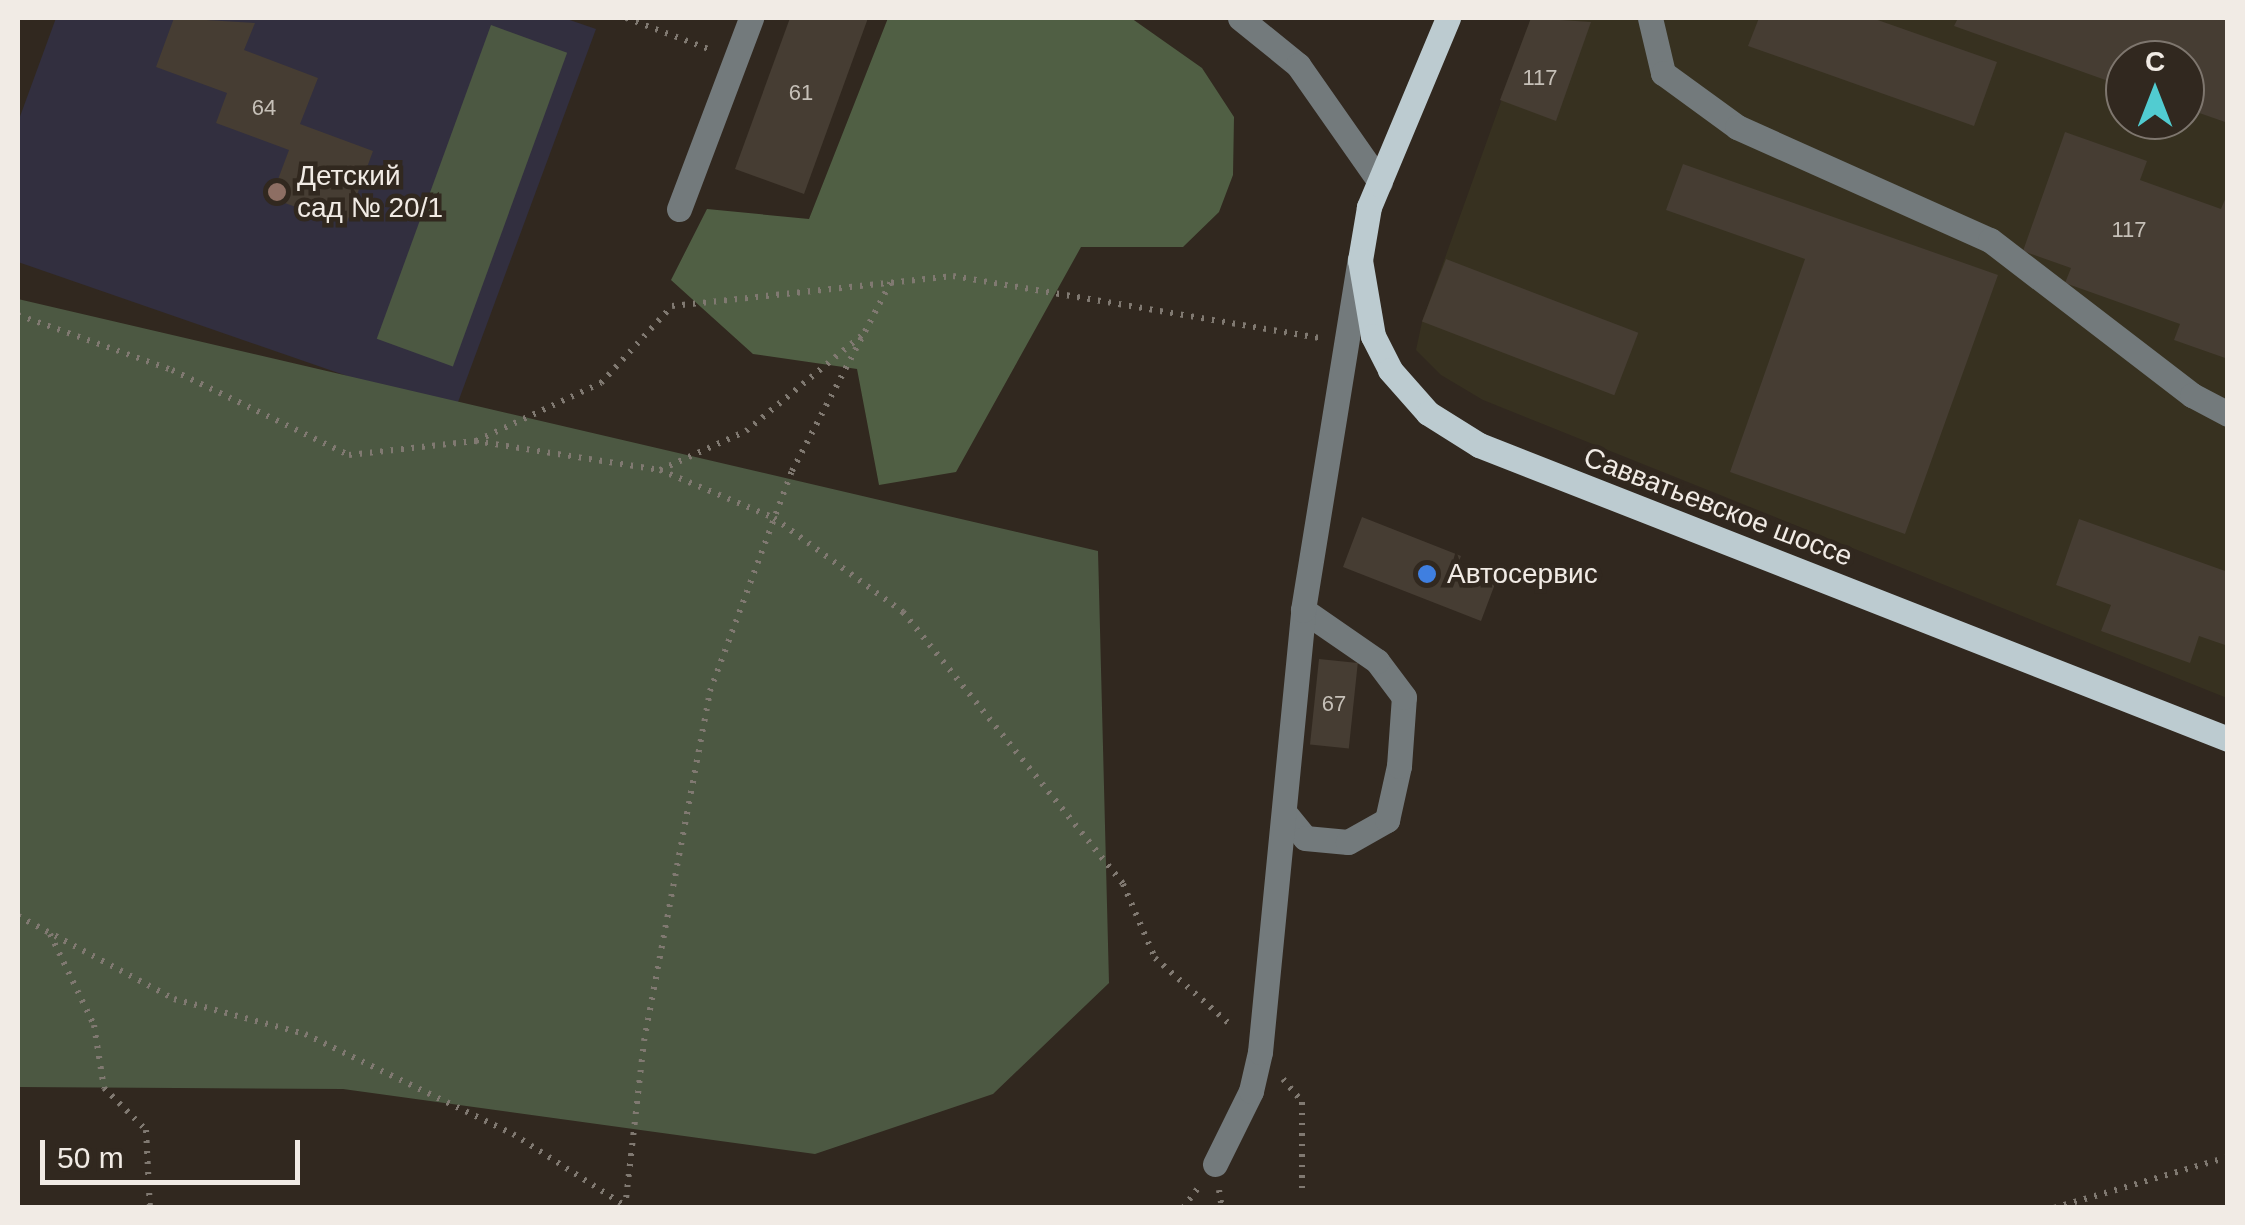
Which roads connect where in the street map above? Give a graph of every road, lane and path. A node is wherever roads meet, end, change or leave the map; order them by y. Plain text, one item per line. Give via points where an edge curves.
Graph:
1 (626, 18) edge
2 (751, 18) edge
3 (1240, 18) edge
4 (1448, 18) edge
5 (1650, 18) edge
6 (736, 59) junction
7 (1380, 182) junction
8 (679, 210) dead end
9 (1360, 260) junction
10 (891, 282) junction
11 (18, 316) edge
12 (865, 333) junction
13 (1343, 342) junction
14 (2228, 414) edge
15 (475, 442) junction
16 (660, 470) junction
17 (774, 518) junction
18 (1303, 610) junction
19 (2228, 740) edge
20 (1284, 812) junction
21 (18, 916) edge
22 (50, 933) junction
23 (1260, 1052) junction
24 (2228, 1157) edge
25 (1216, 1164) dead end
26 (1302, 1195) dead end
27 (626, 1207) edge
28 (150, 1208) edge
29 (2054, 1208) edge

1 - 6 path
2 - 6 street
3 - 7 street via 1298,65
4 - 7 main road, Савватьевское шоссе
5 - 14 street via 1663,74 1736,127 1990,240 2192,396
6 - 8 street
7 - 9 main road, Савватьевское шоссе
9 - 13 street
9 - 19 main road, Савватьевское шоссе via 1367,317 1390,370 1414,400 1460,435
10 - 12 path
10 - 13 path via 953,276
10 - 15 path via 672,306 600,383
11 - 15 path via 172,370 349,455
12 - 16 path via 746,431
12 - 17 path
13 - 18 street
15 - 16 path
16 - 17 path
17 - 23 path via 904,612 1123,884 1154,958
17 - 27 path via 710,691 644,1041
18 - 20 street
18 - 20 street via 1377,660 1404,697 1399,766 1387,820 1348,842 1304,838
20 - 23 street
21 - 22 path
22 - 27 path via 174,999 306,1034 514,1134
22 - 28 path via 94,1025 104,1088 146,1130
23 - 25 street via 1251,1091
23 - 26 path via 1302,1102
24 - 29 path

